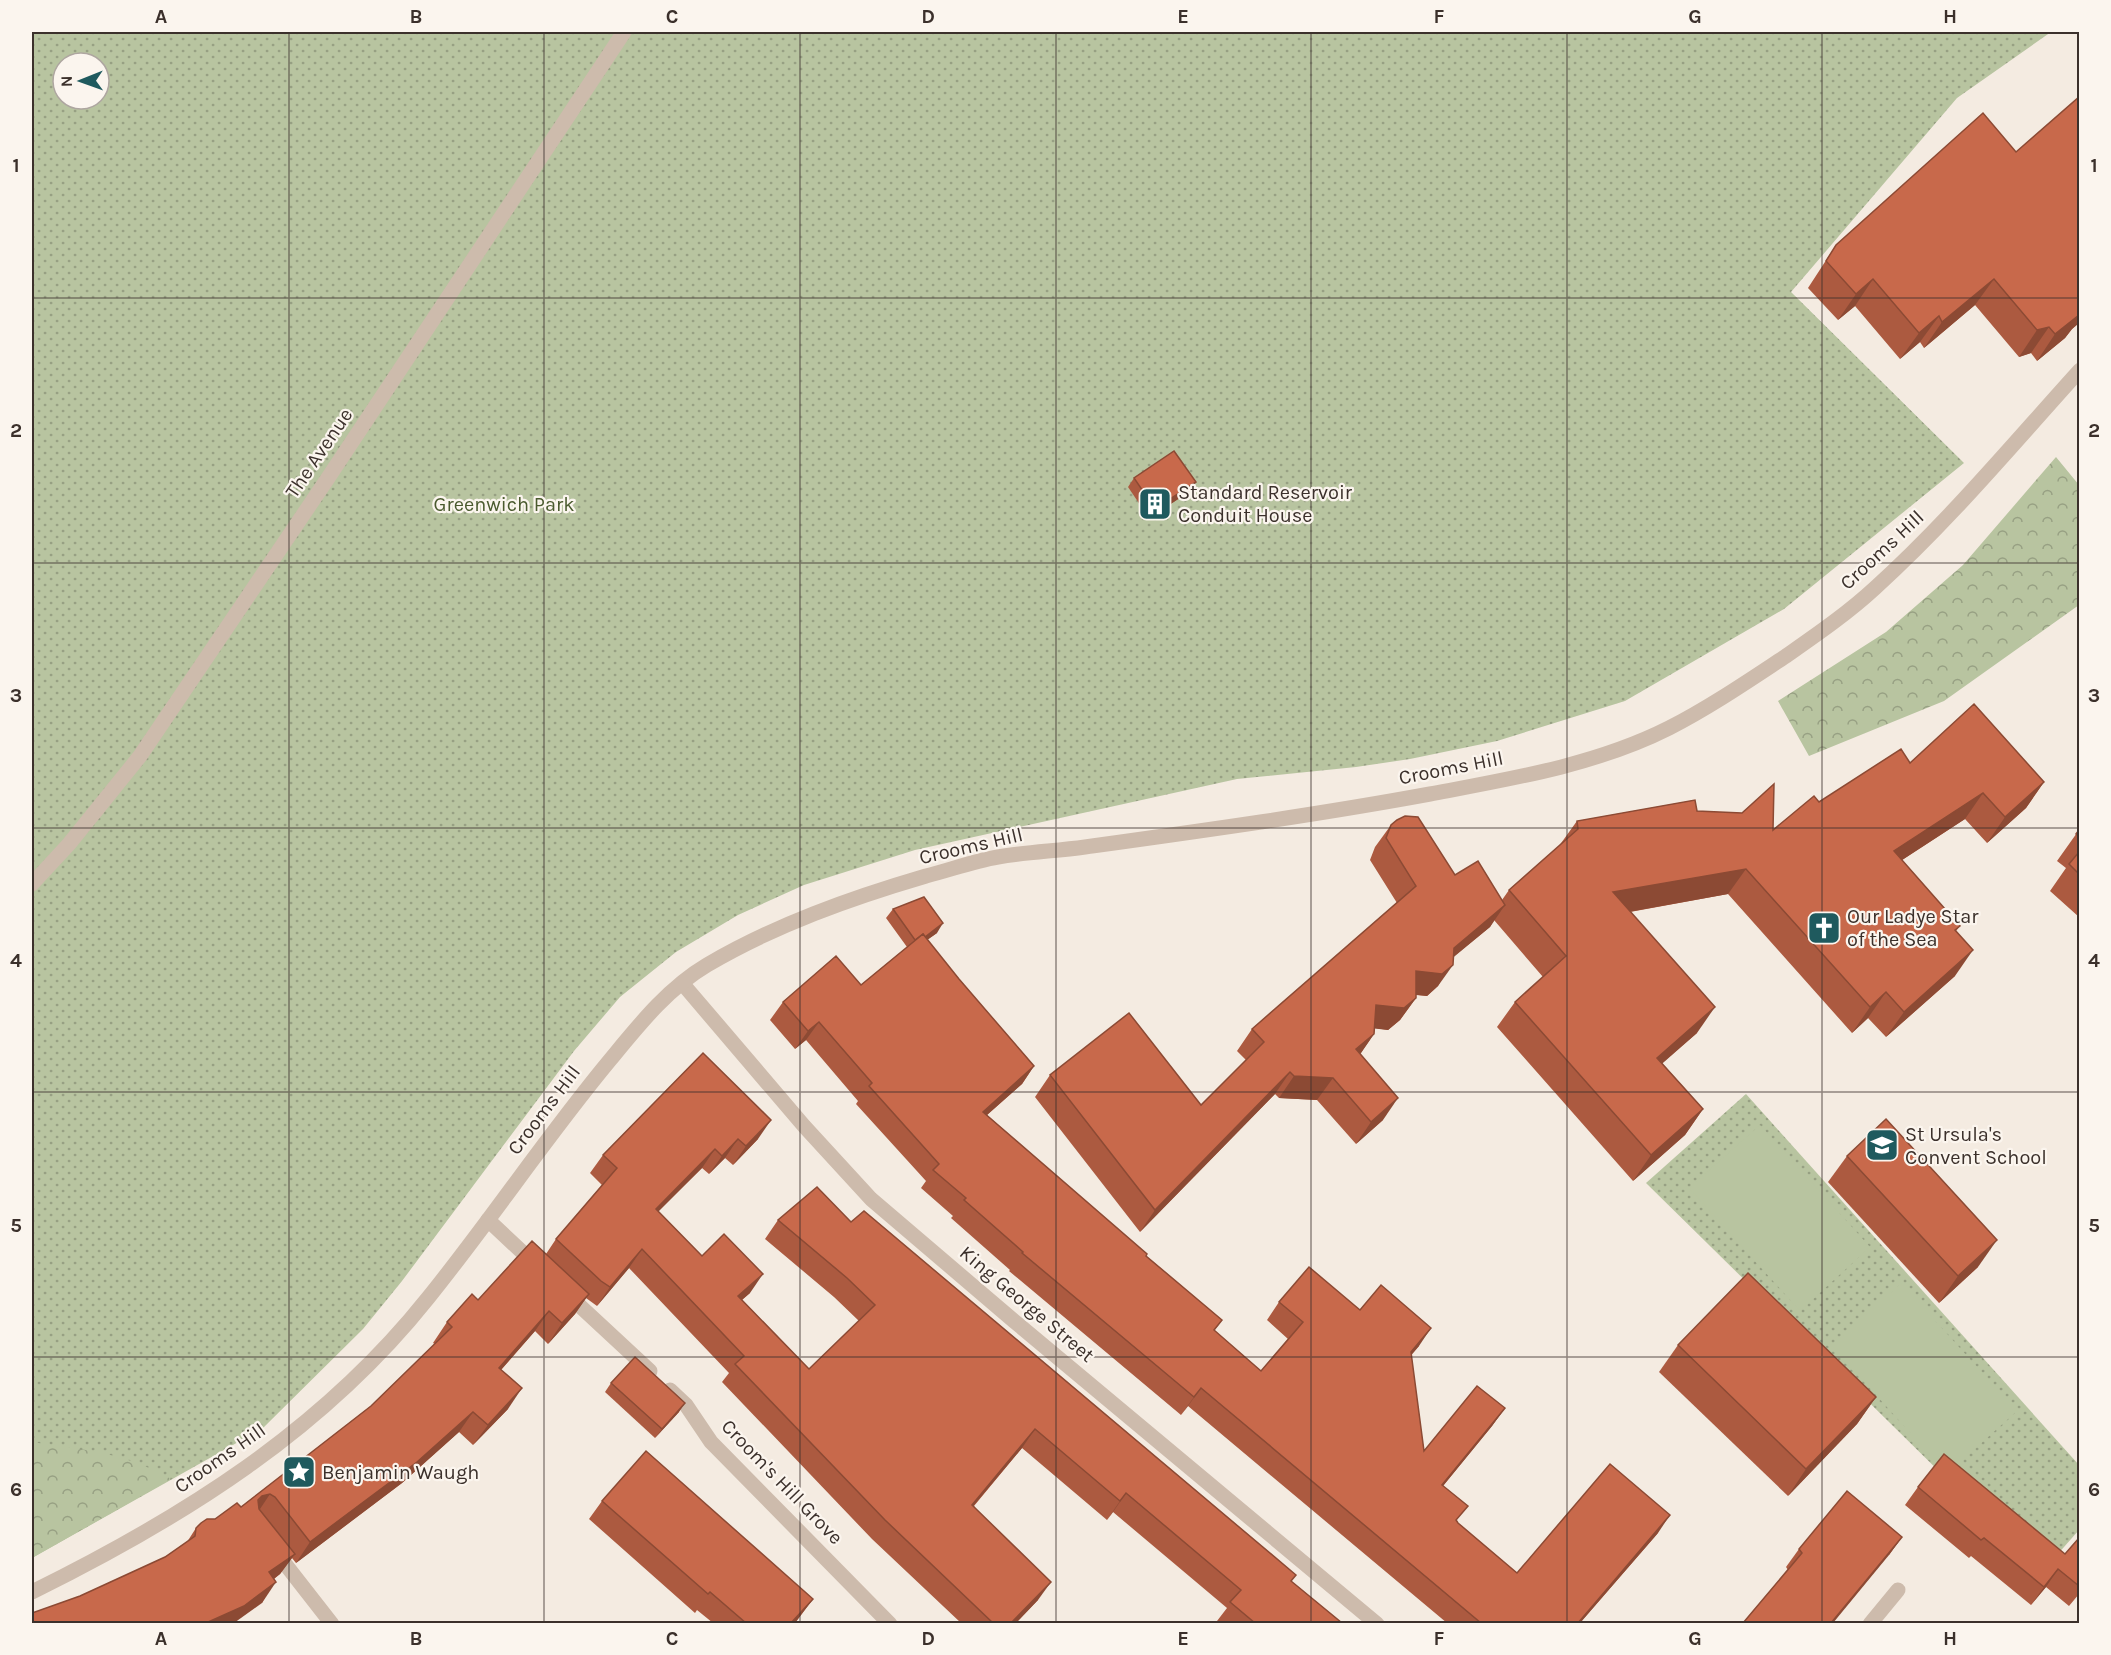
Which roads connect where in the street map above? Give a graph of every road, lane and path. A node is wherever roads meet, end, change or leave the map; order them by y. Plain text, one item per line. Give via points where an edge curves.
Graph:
1 (624, 32) edge
2 (2079, 370) edge
3 (32, 884) edge
4 (682, 983) junction
5 (488, 1220) junction
6 (268, 1542) edge
7 (1898, 1590) dead end
8 (32, 1592) edge
9 (332, 1623) edge
10 (890, 1623) edge
11 (1377, 1623) edge
12 (1870, 1623) edge

1 - 3 street, The Avenue via 140,756
2 - 4 street, Crooms Hill via 1930,535 1872,592 1739,688 1666,729 1614,751 1501,780 1355,808 994,858 879,890 788,923 705,966
4 - 5 street, Crooms Hill via 640,1023 584,1091
4 - 11 street, King George Street via 871,1199
5 - 8 street, Crooms Hill via 382,1353 311,1419 194,1503
5 - 10 street, Croom's Hill Grove via 686,1405 711,1442
6 - 9 street
7 - 12 street

